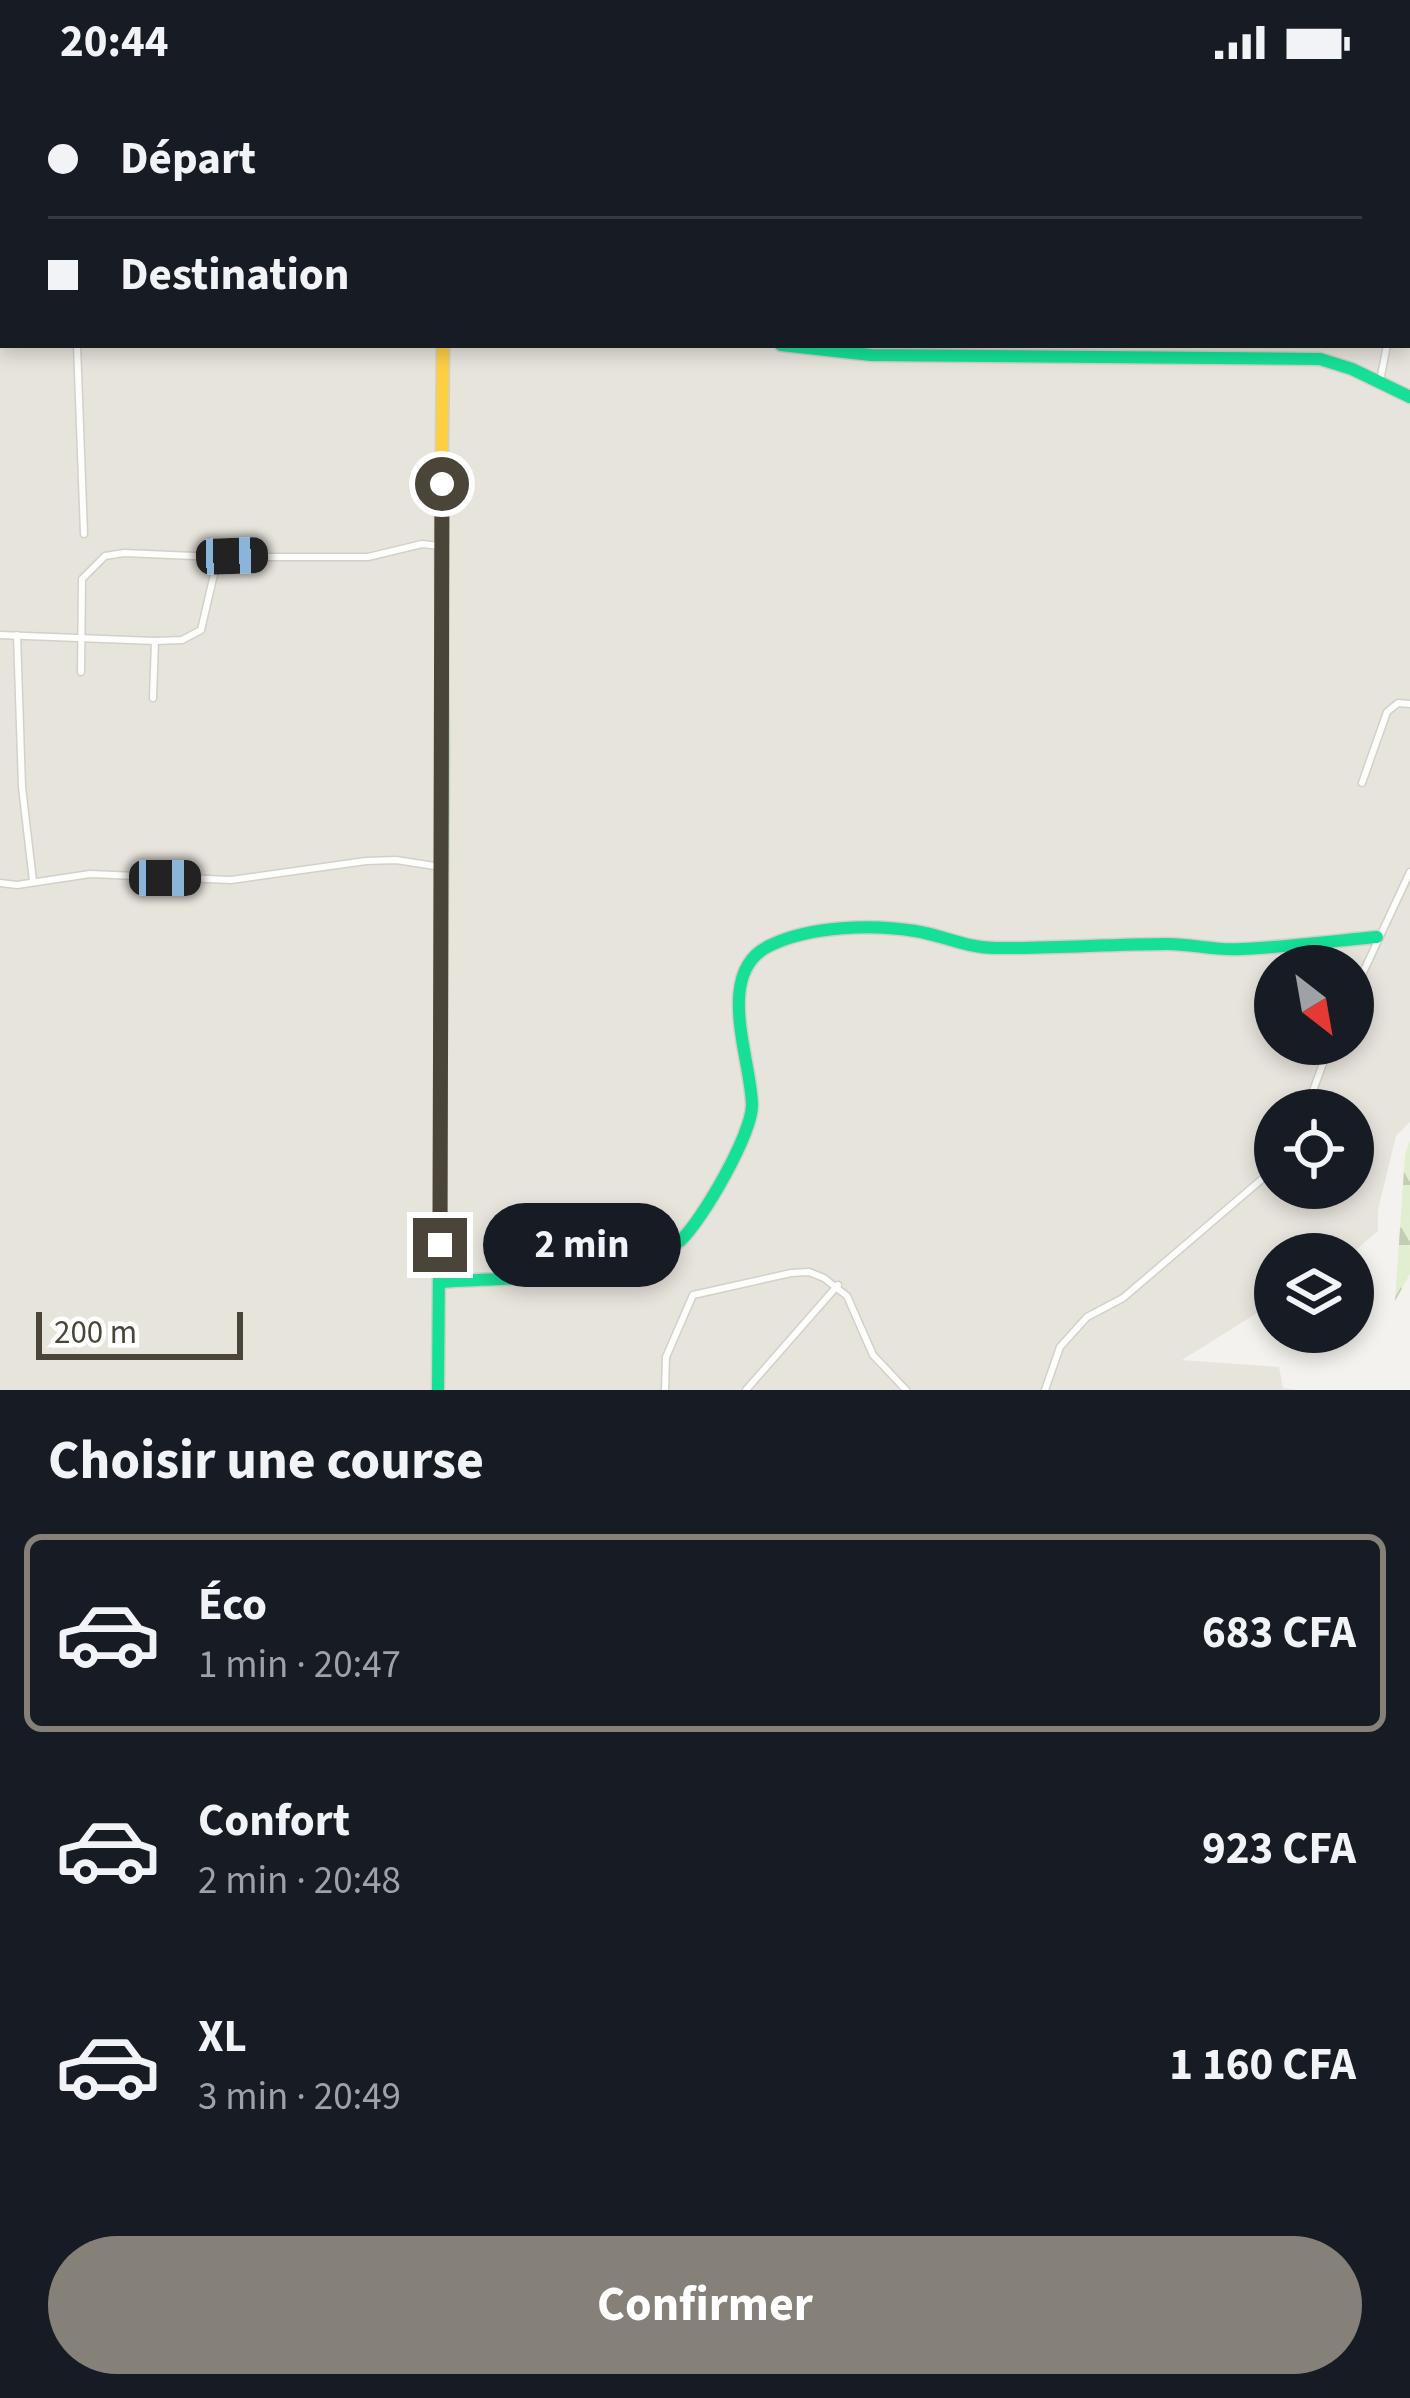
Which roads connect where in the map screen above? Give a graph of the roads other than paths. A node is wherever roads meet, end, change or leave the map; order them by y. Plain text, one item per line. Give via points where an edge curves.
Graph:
1 (77, 348) edge
2 (443, 348) edge
3 (806, 348) edge
4 (1387, 348) edge
5 (1315, 352) edge
6 (1380, 381) junction
7 (1410, 398) edge
8 (84, 534) dead end
9 (440, 546) junction
10 (218, 557) junction
11 (0, 635) edge
12 (16, 635) junction
13 (80, 636) junction
14 (155, 641) junction
15 (81, 672) dead end
16 (153, 698) dead end
17 (1410, 704) edge
18 (1362, 783) dead end
19 (441, 867) junction
20 (1410, 872) edge
21 (33, 881) junction
22 (0, 883) edge
23 (1377, 937) junction
24 (1374, 945) edge
25 (1254, 1186) edge
26 (440, 1282) junction
27 (838, 1285) junction
28 (438, 1390) edge
29 (664, 1390) edge
30 (746, 1390) edge
31 (906, 1390) edge
32 (1045, 1390) edge

1 - 8 street
2 - 9 street
3 - 5 street via 871,356
4 - 6 street
5 - 6 street
6 - 7 street
9 - 10 street via 368,557
9 - 19 street
10 - 13 street via 105,556 82,579
10 - 14 street via 201,629
11 - 12 street
12 - 13 street
12 - 21 street
13 - 14 street
13 - 15 street
14 - 16 street
17 - 18 street via 1387,712
19 - 21 street via 366,861 231,880 90,874
19 - 26 street
20 - 23 street
21 - 22 street
23 - 24 street
23 - 26 street via 1235,950 975,948 924,932 866,928 770,942 751,955 743,978 749,1124 684,1238 587,1270
25 - 32 street via 1123,1298 1087,1317 1060,1347
26 - 28 street
27 - 29 street via 808,1272 693,1295 666,1357
27 - 30 street
27 - 31 street via 873,1355

